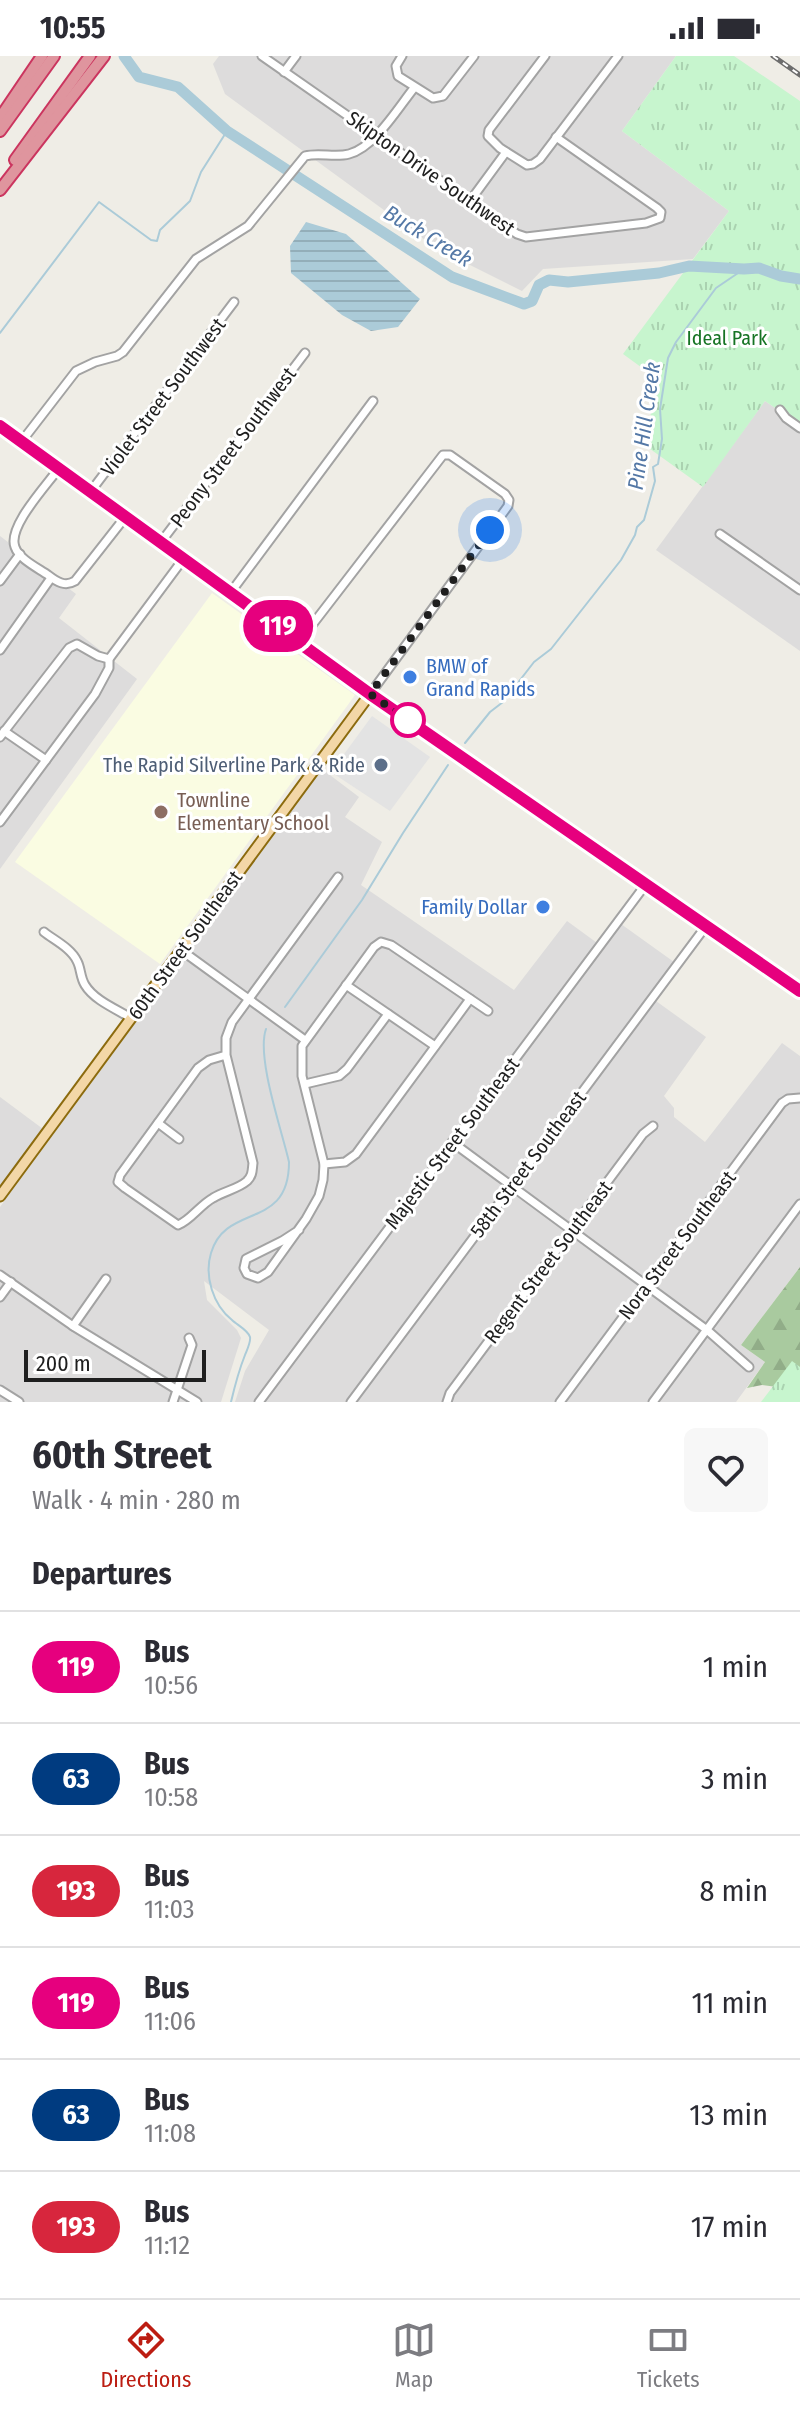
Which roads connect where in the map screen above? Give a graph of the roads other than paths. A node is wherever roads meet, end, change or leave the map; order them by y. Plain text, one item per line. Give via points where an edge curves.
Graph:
1 (42, 56) edge
2 (54, 56) edge
3 (90, 56) edge
4 (104, 56) edge
5 (262, 56) edge
6 (296, 56) edge
7 (402, 56) edge
8 (474, 56) edge
9 (545, 56) edge
10 (618, 56) edge
11 (284, 72) junction
12 (414, 88) junction
13 (21, 95) junction
14 (51, 117) junction
15 (0, 118) edge
16 (0, 131) edge
17 (377, 135) junction
18 (556, 137) junction
19 (506, 152) junction
20 (0, 181) edge
21 (0, 190) edge
22 (470, 201) junction
23 (234, 302) dead end
24 (305, 353) dead end
25 (373, 401) dead end
26 (780, 410) dead end
27 (0, 426) edge
28 (800, 428) edge
29 (22, 441) junction
30 (59, 468) junction
31 (91, 491) junction
32 (126, 516) junction
33 (720, 534) dead end
34 (161, 542) junction
35 (20, 554) junction
36 (184, 558) junction
37 (51, 578) junction
38 (0, 581) edge
39 (800, 590) edge
40 (231, 592) junction
41 (299, 642) junction
42 (0, 650) edge
43 (109, 659) junction
44 (370, 694) junction
45 (2, 734) edge
46 (46, 760) junction
47 (0, 822) edge
48 (338, 877) dead end
49 (646, 884) junction
50 (706, 926) junction
51 (44, 932) dead end
52 (181, 950) junction
53 (346, 985) junction
54 (800, 991) edge
55 (470, 999) junction
56 (249, 1000) junction
57 (488, 1011) dead end
58 (388, 1014) junction
59 (131, 1018) junction
60 (305, 1040) junction
61 (435, 1046) junction
62 (226, 1055) junction
63 (305, 1084) junction
64 (800, 1098) edge
65 (158, 1123) junction
66 (653, 1126) dead end
67 (179, 1139) dead end
68 (452, 1142) junction
69 (324, 1164) junction
70 (511, 1186) junction
71 (0, 1196) edge
72 (800, 1204) edge
73 (299, 1230) junction
74 (571, 1230) junction
75 (0, 1275) edge
76 (106, 1279) dead end
77 (11, 1282) junction
78 (646, 1286) junction
79 (0, 1297) edge
80 (73, 1326) junction
81 (707, 1330) junction
82 (189, 1338) dead end
83 (749, 1367) dead end
84 (176, 1389) junction
85 (0, 1390) edge
86 (19, 1402) edge
87 (173, 1402) edge
88 (197, 1402) edge
89 (259, 1402) edge
90 (351, 1402) edge
91 (447, 1402) edge
92 (560, 1402) edge
93 (653, 1402) edge

1 - 13 highway
2 - 13 highway
3 - 14 highway
4 - 14 highway
5 - 11 street, Skipton Drive Southwest
6 - 11 street
7 - 12 street via 395,72
8 - 12 street via 443,96 433,98
9 - 19 street via 489,130 488,136
10 - 18 street
11 - 17 street, Skipton Drive Southwest
12 - 17 street
13 - 15 highway
13 - 16 highway
14 - 20 highway
14 - 21 highway
17 - 22 street, Skipton Drive Southwest
17 - 29 street via 351,154 311,155 299,162 248,226 196,259 123,352 76,371
18 - 19 street via 533,164
18 - 22 street, Skipton Drive Southwest via 662,214 646,223 526,237
19 - 22 street
23 - 31 street, Violet Street Southwest
24 - 34 street, Peony Street Southwest
25 - 40 street
26 - 28 street
27 - 29 main road
29 - 30 main road
30 - 31 main road
30 - 35 street via 15,530
31 - 32 main road
32 - 34 main road
32 - 37 street via 75,581
33 - 39 street
34 - 36 main road
35 - 37 street
35 - 38 street
36 - 40 main road
36 - 43 street
37 - 42 street
40 - 41 main road
41 - 44 main road
41 - 44 street via 440,457 450,455 505,494 508,506
43 - 45 street via 77,644 69,648
43 - 46 street via 104,680
44 - 49 main road
44 - 52 main road, 60th Street Southeast
45 - 46 street
46 - 47 street
48 - 56 street
49 - 50 main road
49 - 68 street, Majestic Street Southeast
50 - 54 main road
50 - 70 street, 58th Street Southeast
51 - 59 street via 74,956 95,996
52 - 56 street
52 - 59 main road, 60th Street Southeast
53 - 55 street via 381,942
53 - 58 street
53 - 60 street
55 - 57 street
55 - 61 street
56 - 60 street
56 - 62 street via 230,1026
58 - 61 street
58 - 63 street via 339,1076
59 - 71 main road, 60th Street Southeast
60 - 63 street
61 - 69 street via 356,1154 345,1162
62 - 65 street via 198,1068
62 - 65 street via 253,1163 245,1183 206,1202 182,1224 166,1219 118,1182
63 - 69 street
64 - 78 street, Nora Street Southeast via 782,1103
65 - 67 street
66 - 74 street, Regent Street Southeast
68 - 70 street
68 - 89 street, Majestic Street Southeast
69 - 73 street via 319,1196
70 - 74 street
70 - 90 street, 58th Street Southeast
72 - 81 street
73 - 73 street via 262,1277 247,1274 246,1259
74 - 78 street
74 - 91 street, Regent Street Southeast
75 - 77 street
76 - 80 street
77 - 79 street
77 - 80 street
78 - 81 street
78 - 92 street, Nora Street Southeast
80 - 84 street
81 - 83 street
81 - 93 street
82 - 84 street via 192,1345
84 - 87 street
84 - 88 street
85 - 86 street

